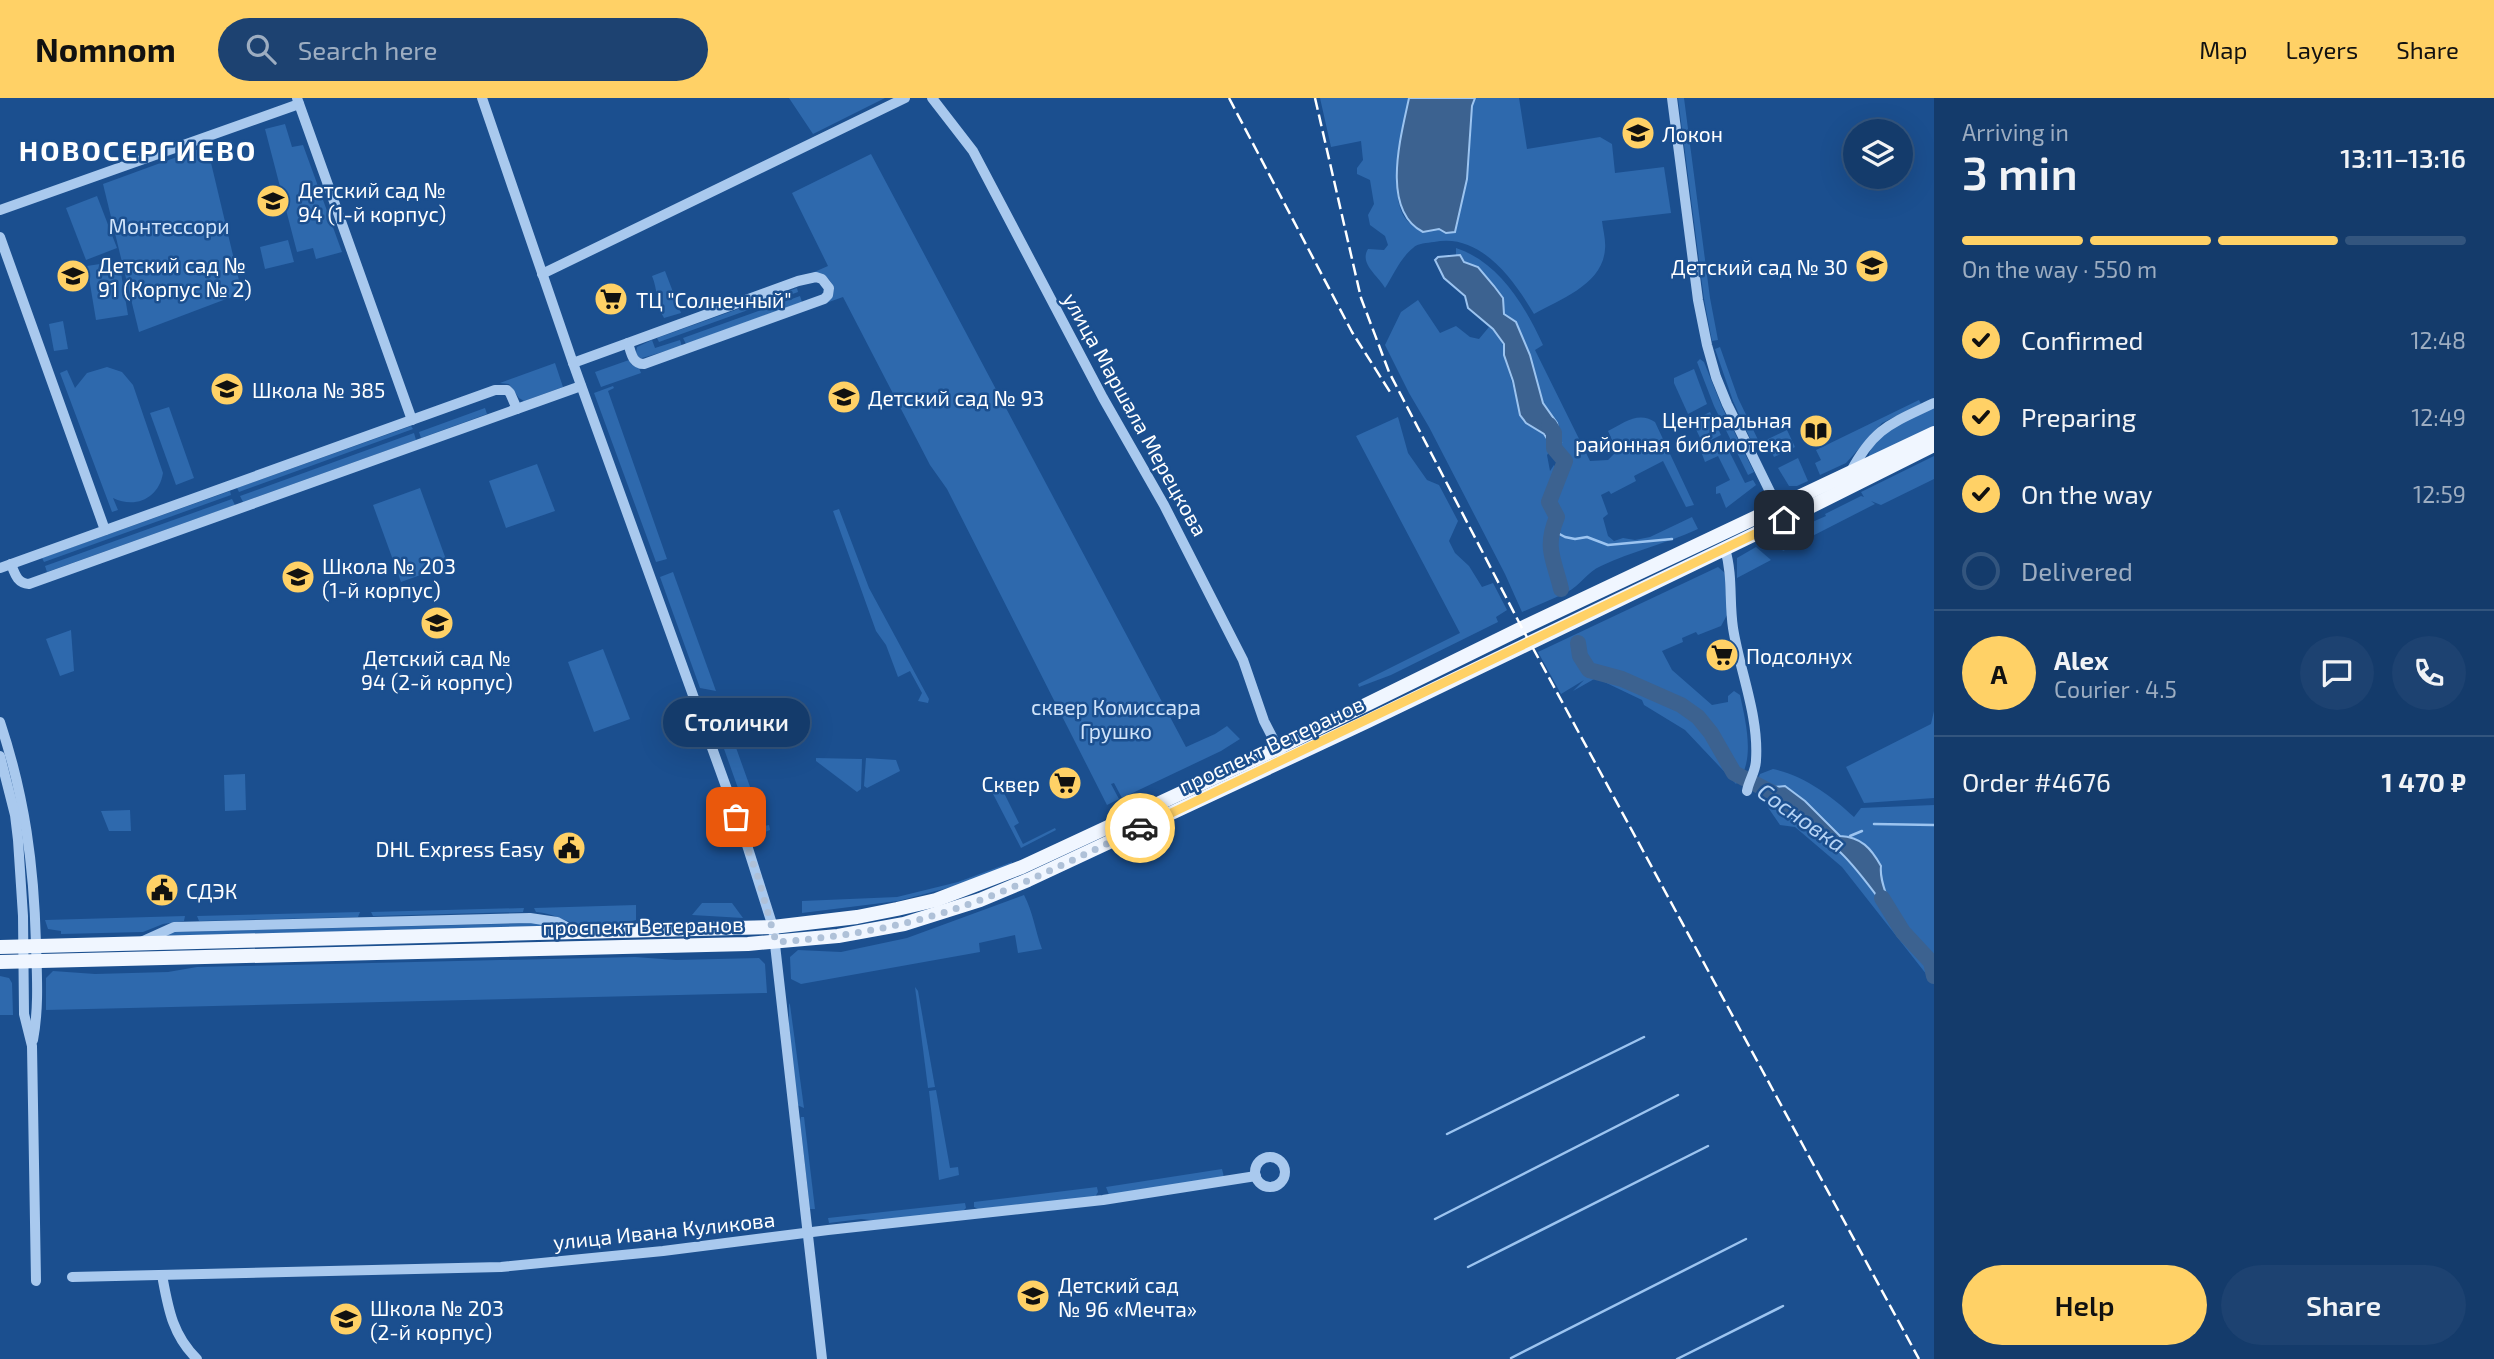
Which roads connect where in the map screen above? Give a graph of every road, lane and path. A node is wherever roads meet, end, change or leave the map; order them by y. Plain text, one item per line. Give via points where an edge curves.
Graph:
1 (482, 98) edge
2 (905, 98) edge
3 (932, 98) edge
4 (1672, 98) edge
5 (298, 101) edge
6 (0, 210) edge
7 (0, 237) edge
8 (542, 274) junction
9 (628, 343) junction
10 (573, 363) junction
11 (581, 386) junction
12 (1934, 403) edge
13 (517, 409) junction
14 (412, 420) junction
15 (1934, 433) edge
16 (1934, 445) edge
17 (1849, 474) junction
18 (1777, 507) junction
19 (1784, 520) junction
20 (105, 530) junction
21 (1725, 548) junction
22 (6, 566) edge
23 (0, 722) edge
24 (1281, 754) junction
25 (0, 756) edge
26 (1749, 784) dead end
27 (775, 934) junction
28 (0, 947) edge
29 (30, 954) junction
30 (0, 961) edge
31 (1256, 1176) dead end
32 (808, 1233) junction
33 (162, 1275) junction
34 (72, 1277) dead end
35 (36, 1281) dead end
36 (197, 1359) edge
37 (822, 1359) edge

1 - 8 street
2 - 8 street
3 - 24 street, улица Маршала Мерецкова via 973,151 1164,505 1243,660
4 - 18 street via 1707,345 1727,404
5 - 6 street
5 - 14 street
7 - 20 street
8 - 10 street
9 - 9 street via 634,360 644,363 824,299 829,288 822,279 809,278
9 - 10 street
10 - 11 street
11 - 13 street
11 - 27 street
12 - 17 street via 1886,426
13 - 14 street via 510,393 501,389
13 - 22 street via 29,584
14 - 20 street
15 - 17 main road, проспект Ветеранов
16 - 19 main road, проспект Ветеранов
17 - 18 main road, проспект Ветеранов
18 - 19 street
18 - 24 main road, проспект Ветеранов
19 - 21 main road, проспект Ветеранов
20 - 22 street
21 - 24 main road, проспект Ветеранов
21 - 26 street via 1733,627 1756,741 1756,763
23 - 29 street via 15,768 32,860
24 - 27 main road, проспект Ветеранов via 980,900 868,932
25 - 29 street via 18,841
27 - 29 main road, проспект Ветеранов
27 - 29 main road, проспект Ветеранов via 578,933 138,944
27 - 32 street
28 - 29 main road, проспект Ветеранов
29 - 30 main road, проспект Ветеранов
29 - 35 street via 24,1014 32,1046
31 - 32 street, улица Ивана Куликова via 1103,1200
32 - 33 street, улица Ивана Куликова via 501,1267
32 - 37 street
33 - 34 street, улица Ивана Куликова
33 - 36 street via 176,1333

